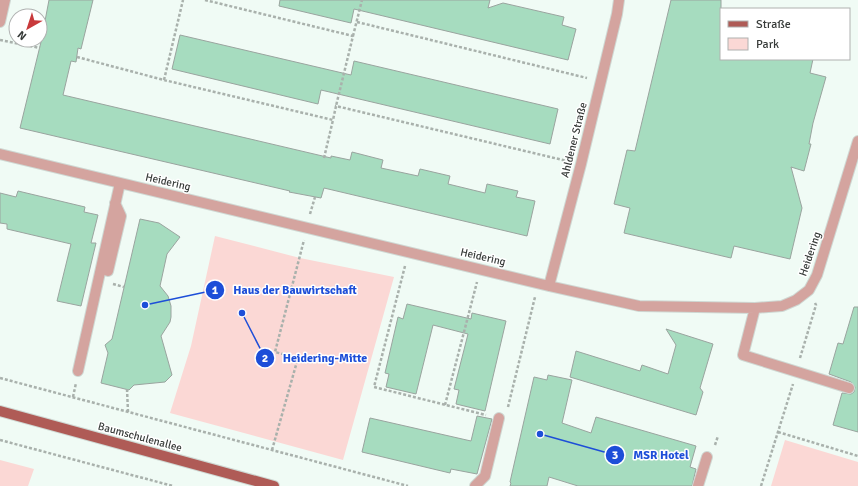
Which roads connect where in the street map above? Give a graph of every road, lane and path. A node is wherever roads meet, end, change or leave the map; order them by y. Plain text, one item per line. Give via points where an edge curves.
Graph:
1 (5, 0) edge
2 (183, 0) edge
3 (205, 0) edge
4 (362, 0) edge
5 (619, 0) edge
6 (0, 22) edge
7 (356, 22) junction
8 (353, 36) junction
9 (77, 57) dead end
10 (164, 80) junction
11 (601, 81) junction
12 (336, 106) junction
13 (333, 120) junction
14 (858, 141) edge
15 (0, 154) edge
16 (324, 158) dead end
17 (581, 164) junction
18 (120, 183) junction
19 (315, 197) dead end
20 (115, 203) junction
21 (307, 227) junction
22 (408, 252) junction
23 (480, 269) junction
24 (108, 271) dead end
25 (539, 283) junction
26 (549, 286) junction
27 (809, 290) junction
28 (755, 308) junction
29 (78, 371) dead end
30 (796, 371) junction
31 (0, 378) edge
32 (849, 388) dead end
33 (127, 389) dead end
34 (445, 405) junction
35 (0, 411) edge
36 (128, 412) junction
37 (499, 418) junction
38 (778, 432) junction
39 (0, 440) edge
40 (272, 450) junction
41 (707, 456) dead end
42 (858, 456) edge
43 (173, 486) edge
44 (274, 486) edge
45 (408, 486) edge
46 (475, 486) edge
47 (698, 486) edge
48 (761, 486) edge

1 - 6 street
2 - 10 path
3 - 8 path
4 - 7 path
5 - 11 street, Ahldener Straße
7 - 8 path
7 - 11 path
8 - 12 path
9 - 10 path
10 - 13 path
11 - 17 street, Ahldener Straße
12 - 13 path
12 - 17 path
13 - 16 path
14 - 27 street, Heidering
15 - 18 street, Heidering
17 - 26 street, Ahldener Straße
18 - 20 street
18 - 21 street, Heidering
19 - 21 path
20 - 24 street via 121,216
20 - 29 street
21 - 22 street, Heidering
21 - 40 path via 275,352 298,358
22 - 23 street, Heidering
22 - 34 path via 374,387
23 - 25 street, Heidering
23 - 34 path
25 - 26 street, Heidering
25 - 37 path via 505,420
26 - 28 street, Heidering via 639,306
27 - 28 street, Heidering via 782,306
27 - 30 path via 816,305
28 - 30 street via 743,355
30 - 32 street
30 - 38 path
31 - 36 path
33 - 36 path
34 - 37 path
35 - 44 main road, Baumschulenallee
36 - 40 path
37 - 46 street via 485,476
38 - 42 path
38 - 48 path
39 - 43 path
40 - 45 path
41 - 47 street

